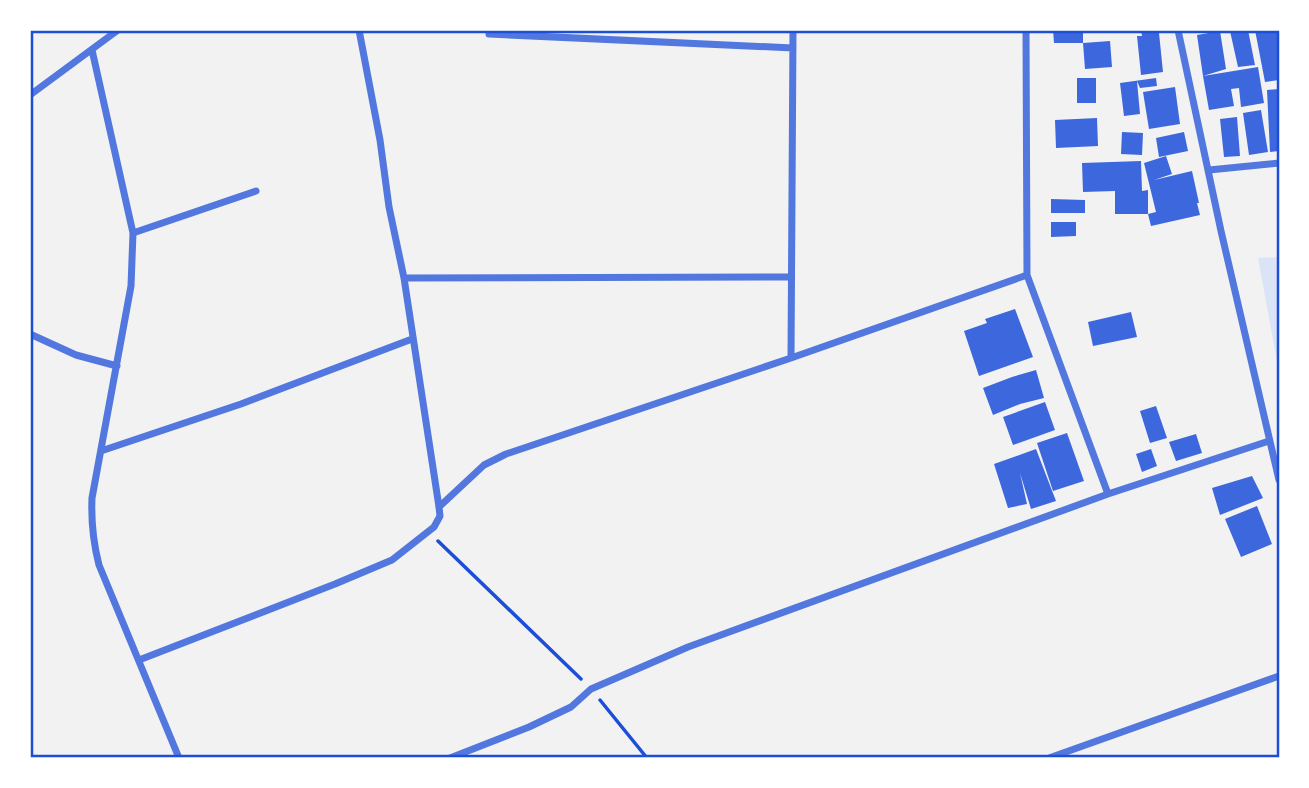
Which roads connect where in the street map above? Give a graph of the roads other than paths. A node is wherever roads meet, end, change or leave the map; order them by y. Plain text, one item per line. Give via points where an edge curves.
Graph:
1 (118, 30) edge
2 (359, 30) edge
3 (793, 30) edge
4 (1026, 30) edge
5 (1178, 30) edge
6 (489, 34) dead end
7 (793, 48) junction
8 (92, 50) junction
9 (30, 95) edge
10 (1279, 163) edge
11 (1209, 170) junction
12 (256, 191) dead end
13 (133, 233) junction
14 (1027, 275) junction
15 (790, 277) junction
16 (404, 278) junction
17 (30, 334) edge
18 (412, 339) junction
19 (791, 358) junction
20 (117, 366) junction
21 (1269, 441) junction
22 (101, 451) junction
23 (1279, 480) edge
24 (1108, 494) junction
25 (439, 507) junction
26 (139, 660) junction
27 (1279, 676) edge
28 (179, 758) edge
29 (450, 758) edge
30 (1049, 758) edge

1 - 8 street
2 - 16 street
3 - 7 street
4 - 14 street
5 - 11 street
6 - 7 street
7 - 15 street
8 - 9 street
8 - 13 street
10 - 11 street
11 - 21 street
12 - 13 street
13 - 20 street via 131,286
14 - 19 street
14 - 24 street
15 - 16 street
15 - 19 street
16 - 18 street
17 - 20 street via 76,355
18 - 22 street
18 - 25 street
19 - 25 street via 506,454 484,465
20 - 22 street
21 - 23 street
21 - 24 street
22 - 26 street via 92,498 93,541
24 - 29 street via 688,647 591,689 571,708
25 - 26 street via 438,522 392,560
26 - 28 street
27 - 30 street

